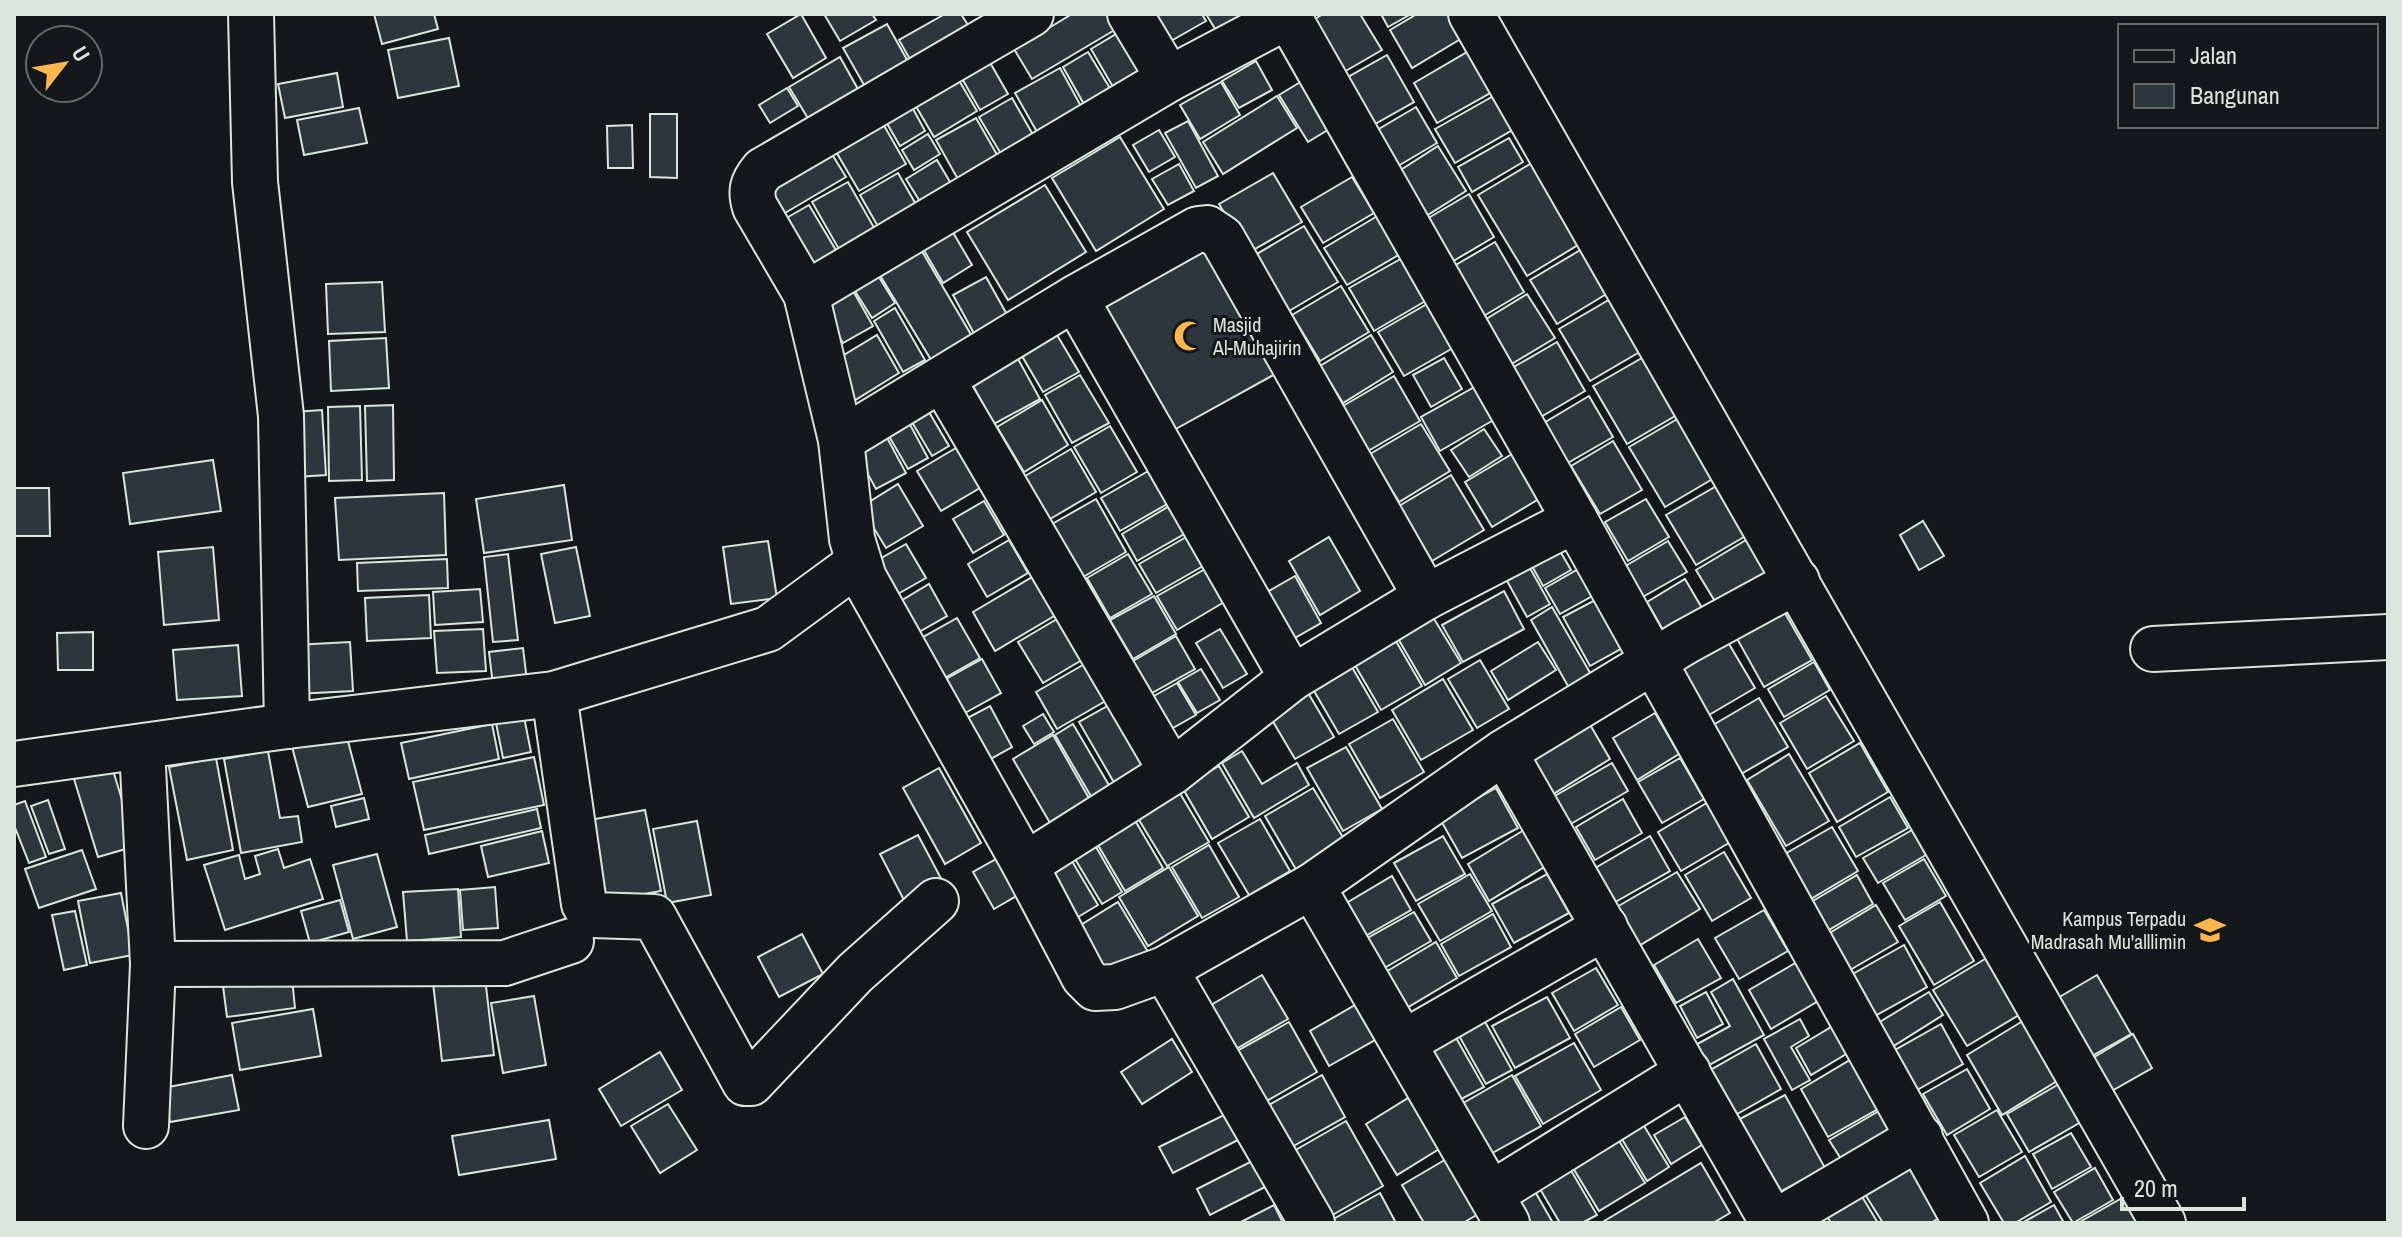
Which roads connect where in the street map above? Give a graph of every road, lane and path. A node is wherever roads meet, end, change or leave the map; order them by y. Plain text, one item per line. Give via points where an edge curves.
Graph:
1 (251, 14) edge
2 (1031, 14) edge
3 (1130, 14) edge
4 (1471, 14) edge
5 (1289, 15) edge
6 (1169, 79) junction
7 (806, 294) junction
8 (1075, 298) junction
9 (942, 379) junction
10 (841, 440) junction
11 (1575, 520) junction
12 (858, 563) junction
13 (1797, 581) junction
14 (1426, 597) junction
15 (2388, 637) edge
16 (2153, 649) dead end
17 (1653, 662) junction
18 (1292, 678) junction
19 (554, 694) junction
20 (287, 726) junction
21 (142, 748) junction
22 (1504, 752) junction
23 (14, 764) edge
24 (1172, 772) junction
25 (1025, 865) junction
26 (1312, 886) junction
27 (936, 901) dead end
28 (1605, 927) junction
29 (571, 941) dead end
30 (153, 964) junction
31 (1165, 969) junction
32 (1403, 1043) junction
33 (1688, 1072) junction
34 (146, 1126) dead end
35 (1920, 1137) junction
36 (1499, 1209) edge
37 (1312, 1223) edge
38 (1774, 1223) edge
39 (1966, 1223) edge
40 (2163, 1223) edge

1 - 20 street via 255,182 281,416
2 - 7 street via 763,170 754,181 755,207
3 - 6 street
4 - 13 street
5 - 6 street
5 - 11 street
6 - 7 street
7 - 10 street
8 - 9 street
8 - 14 street via 1198,229 1215,232
8 - 18 street
9 - 10 street
9 - 24 street
10 - 12 street
11 - 14 street
11 - 17 street
12 - 19 street via 768,629
12 - 25 street
13 - 17 street
13 - 40 street
14 - 18 street
15 - 16 street
17 - 22 street
17 - 35 street
18 - 24 street
19 - 20 street
19 - 27 street via 584,904 592,915 654,917 745,1083 751,1083 855,973
20 - 21 street
21 - 23 street
21 - 30 street
22 - 26 street
22 - 28 street
24 - 25 street
25 - 31 street via 1084,977 1095,988 1115,987
26 - 31 street
26 - 32 street
28 - 32 street
28 - 33 street
29 - 30 street via 505,963
30 - 34 street
31 - 37 street
32 - 36 street
33 - 36 street
33 - 38 street
35 - 38 street
35 - 39 street

